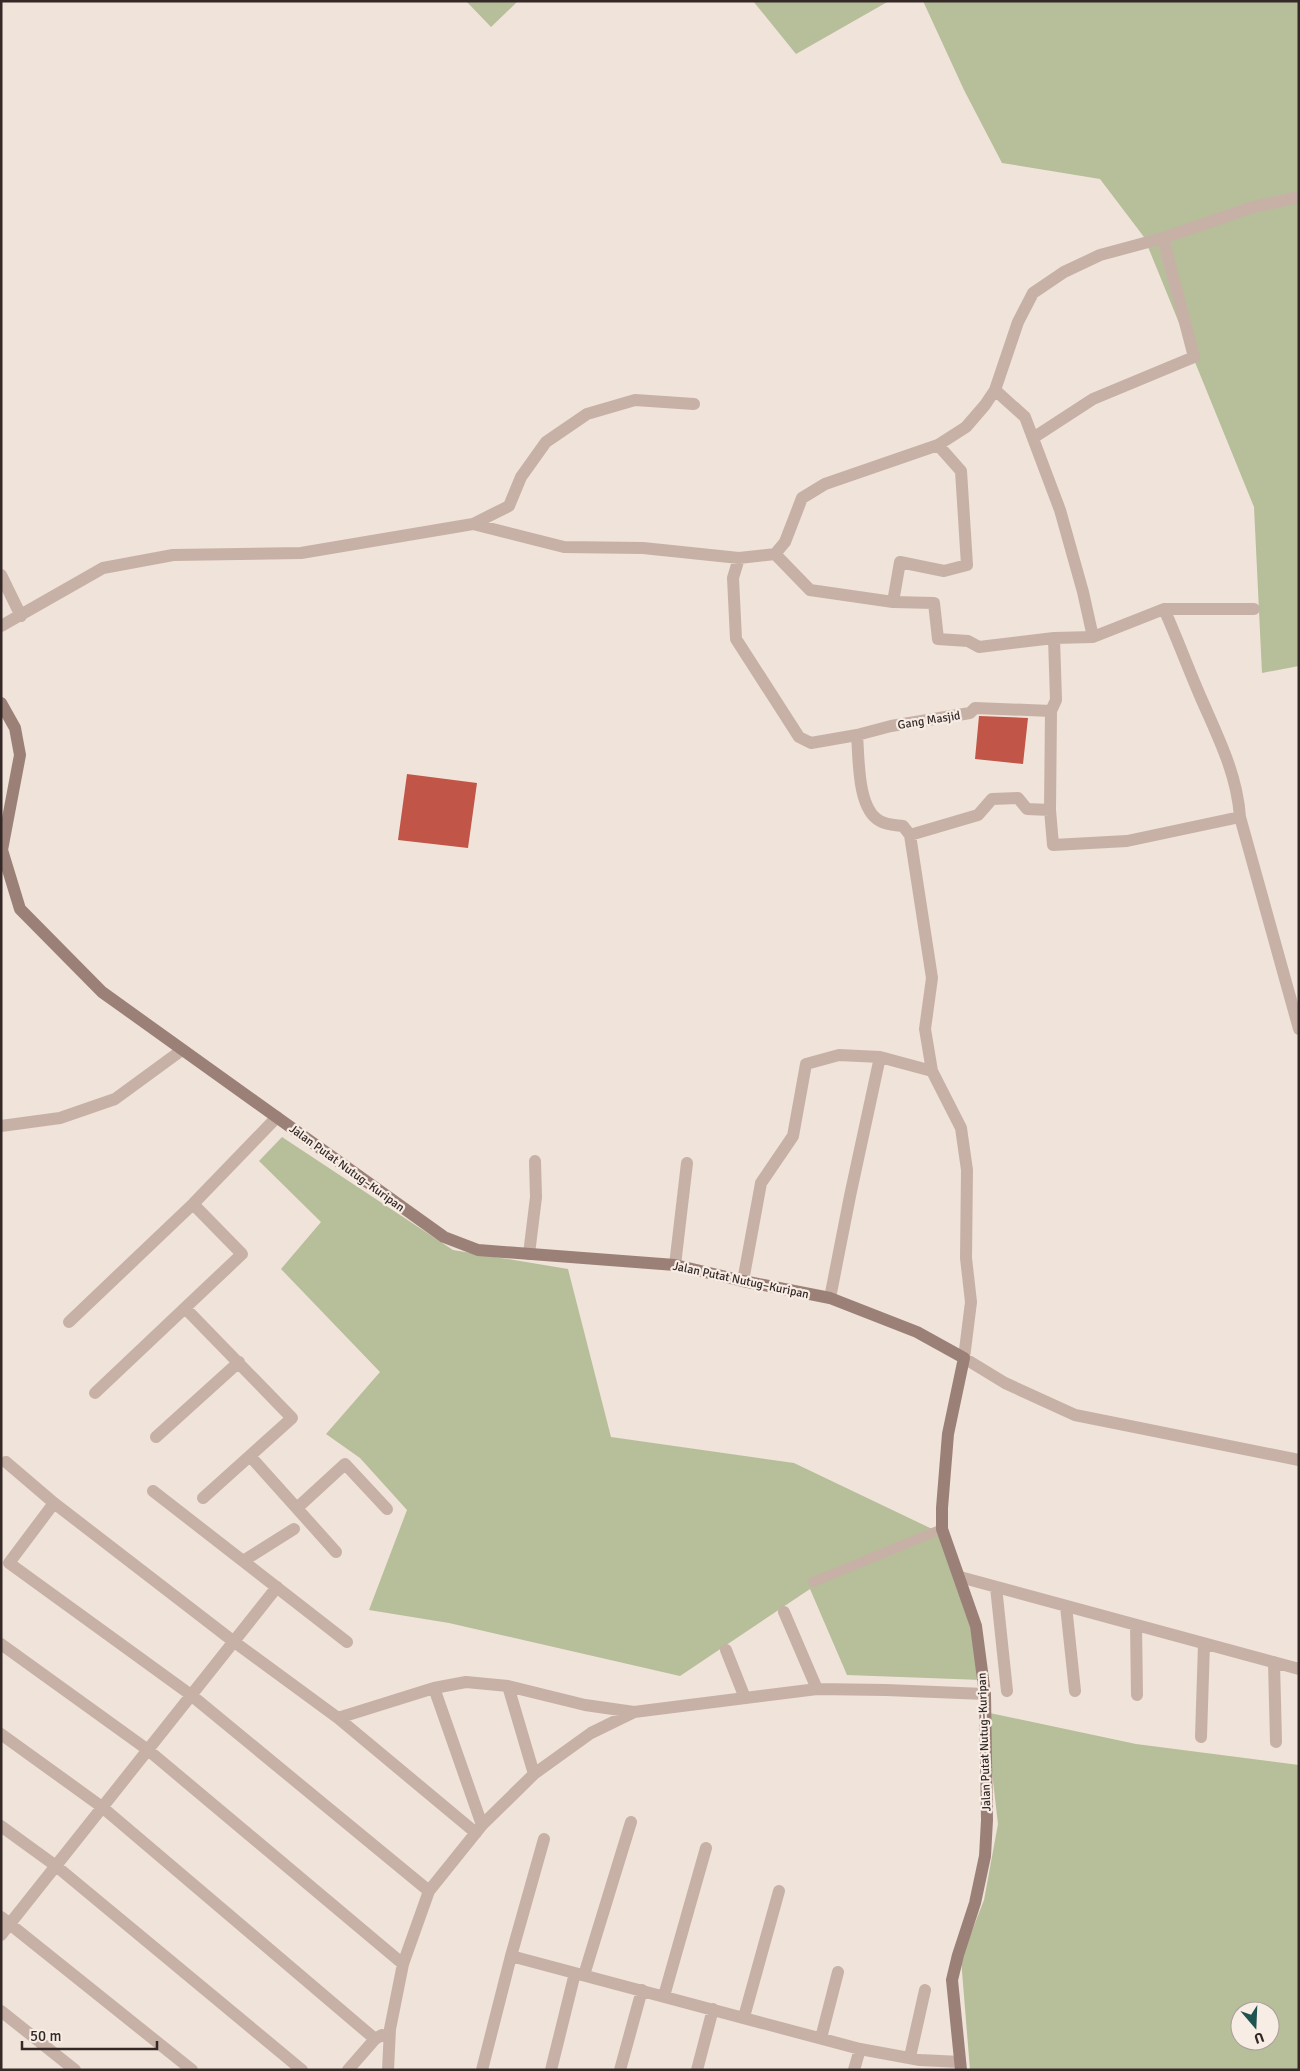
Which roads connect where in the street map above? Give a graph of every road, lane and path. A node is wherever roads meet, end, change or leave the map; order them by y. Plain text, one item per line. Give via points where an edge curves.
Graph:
1 (1299, 198) edge
2 (1163, 238) junction
3 (995, 390) junction
4 (694, 404) dead end
5 (1033, 438) junction
6 (938, 445) junction
7 (473, 524) junction
8 (775, 554) junction
9 (739, 558) junction
10 (1, 575) edge
11 (893, 602) junction
12 (1164, 609) junction
13 (1254, 609) dead end
14 (21, 616) junction
15 (1, 626) edge
16 (1093, 637) junction
17 (1054, 638) junction
18 (1, 703) edge
19 (1051, 710) junction
20 (857, 735) junction
21 (1050, 810) junction
22 (1240, 818) junction
23 (910, 835) junction
24 (1299, 1029) edge
25 (182, 1050) junction
26 (880, 1057) junction
27 (932, 1071) junction
28 (277, 1117) junction
29 (1, 1126) edge
30 (535, 1161) dead end
31 (687, 1163) dead end
32 (193, 1204) junction
33 (529, 1254) junction
34 (675, 1265) junction
35 (743, 1281) junction
36 (830, 1298) junction
37 (185, 1308) junction
38 (69, 1322) dead end
39 (964, 1358) junction
40 (239, 1362) junction
41 (95, 1394) dead end
42 (156, 1437) dead end
43 (250, 1456) junction
44 (1299, 1460) edge
45 (6, 1462) dead end
46 (153, 1491) dead end
47 (203, 1498) dead end
48 (54, 1503) junction
49 (296, 1508) junction
50 (387, 1509) dead end
51 (294, 1529) dead end
52 (942, 1529) junction
53 (336, 1552) dead end
54 (243, 1562) junction
55 (960, 1576) junction
56 (813, 1582) dead end
57 (277, 1587) junction
58 (996, 1587) junction
59 (1066, 1606) junction
60 (784, 1612) dead end
61 (1136, 1625) junction
62 (233, 1641) junction
63 (347, 1642) dead end
64 (1, 1644) edge
65 (1204, 1644) junction
66 (726, 1650) dead end
67 (1274, 1662) junction
68 (1299, 1669) edge
69 (508, 1686) junction
70 (434, 1688) junction
71 (818, 1689) junction
72 (1007, 1691) dead end
73 (1075, 1692) dead end
74 (985, 1694) junction
75 (191, 1695) junction
76 (1137, 1695) dead end
77 (745, 1698) junction
78 (634, 1712) junction
79 (338, 1718) junction
80 (1, 1734) edge
81 (1202, 1737) dead end
82 (1276, 1742) dead end
83 (148, 1750) junction
84 (534, 1774) junction
85 (102, 1808) junction
86 (630, 1822) dead end
87 (1, 1826) edge
88 (479, 1829) junction
89 (544, 1839) dead end
90 (706, 1848) dead end
91 (56, 1866) junction
92 (430, 1891) junction
93 (779, 1891) dead end
94 (6, 1920) edge
95 (1, 1935) edge
96 (511, 1956) junction
97 (403, 1964) junction
98 (838, 1972) dead end
99 (580, 1974) junction
100 (642, 1990) junction
101 (925, 1990) dead end
102 (664, 1996) junction
103 (713, 2009) junction
104 (1, 2011) edge
105 (744, 2017) junction
106 (390, 2029) junction
107 (821, 2038) junction
108 (375, 2039) junction
109 (860, 2048) junction
110 (916, 2062) edge
111 (960, 2066) edge
112 (75, 2070) edge
113 (192, 2070) edge
114 (302, 2070) edge
115 (348, 2070) edge
116 (388, 2070) edge
117 (482, 2070) edge
118 (551, 2070) edge
119 (620, 2070) edge
120 (697, 2070) edge
121 (854, 2070) edge

1 - 2 street via 1253,207
2 - 3 street via 1100,255 1064,272 1033,293 1018,322
2 - 5 street via 1194,357 1093,399
3 - 5 street via 1025,417
3 - 6 street via 966,427
4 - 7 street via 635,400 587,414 546,442 521,477 508,506
5 - 16 street via 1060,510
6 - 8 street via 825,484 802,498 785,542
6 - 11 street via 961,471 967,565 944,571 900,562
7 - 9 street via 564,547 643,548
7 - 14 street via 301,553 173,555 103,568
8 - 9 street
8 - 11 street via 810,590
9 - 20 street, Gang Masjid via 733,578 736,639 799,737 811,743
10 - 14 street
11 - 17 street via 934,603 938,640 968,641 978,647
12 - 13 street
12 - 16 street
12 - 22 street via 1224,748
14 - 15 street
16 - 17 street
17 - 19 street via 1056,700
18 - 25 street, Jalan Putat Nutug–Kuripan via 15,728 20,754 2,850 20,909 102,992
19 - 20 street, Gang Masjid via 975,708 970,713
19 - 21 street
20 - 23 street via 863,796 870,814 881,822 903,826
21 - 22 street via 1052,845 1127,841
21 - 23 street via 1026,809 1018,798 992,799 978,816
22 - 24 street
23 - 27 street via 932,978 926,1029
25 - 28 street, Jalan Putat Nutug–Kuripan
25 - 29 street via 115,1099 60,1118
26 - 27 street
26 - 35 street via 839,1054 806,1064 793,1136 761,1183
26 - 36 street
27 - 39 street via 961,1128 967,1170 966,1258 970,1302
28 - 32 street
28 - 33 street, Jalan Putat Nutug–Kuripan via 444,1237 478,1250
30 - 33 street via 536,1198
31 - 34 street
32 - 37 street via 242,1254
32 - 38 street
33 - 34 street, Jalan Putat Nutug–Kuripan
34 - 35 street, Jalan Putat Nutug–Kuripan
35 - 36 street, Jalan Putat Nutug–Kuripan
36 - 39 street, Jalan Putat Nutug–Kuripan via 917,1332
37 - 40 street
37 - 41 street
39 - 44 street via 1005,1382 1075,1415
39 - 52 street, Jalan Putat Nutug–Kuripan via 948,1434
40 - 42 street
40 - 43 street via 292,1418
43 - 47 street
43 - 49 street
45 - 48 street
46 - 54 street
48 - 62 street
48 - 75 street via 9,1563
49 - 50 street via 345,1464
49 - 53 street
51 - 54 street
52 - 55 street, Jalan Putat Nutug–Kuripan
52 - 56 lane
54 - 57 street
55 - 58 street
55 - 74 street, Jalan Putat Nutug–Kuripan via 976,1626
57 - 62 street
57 - 63 street
58 - 59 street
58 - 72 street
59 - 61 street
59 - 73 street
60 - 71 street
61 - 65 street
61 - 76 street
62 - 75 street
62 - 79 street
64 - 83 street
65 - 67 street
65 - 81 street
66 - 77 street
67 - 68 street
67 - 82 street
69 - 70 street via 466,1682
69 - 78 street via 585,1705
69 - 84 street
70 - 79 street
70 - 88 street
71 - 74 street
71 - 77 street
74 - 111 street, Jalan Putat Nutug–Kuripan via 985,1856 952,1980
75 - 83 street
75 - 92 street
77 - 78 street
78 - 84 street via 592,1733
79 - 88 street
80 - 85 street
83 - 85 street
83 - 97 street
84 - 88 street
85 - 91 street
85 - 108 street
86 - 99 street
87 - 91 street
88 - 92 street
89 - 96 street
90 - 102 street
91 - 94 street
91 - 114 street
92 - 97 street
93 - 105 street
94 - 95 street
94 - 113 street
96 - 99 street
96 - 117 street
97 - 106 street
98 - 107 street
99 - 100 street
99 - 118 street
100 - 102 street
100 - 119 street
101 - 110 street
102 - 103 street
103 - 105 street
103 - 120 street
104 - 112 street
105 - 107 street
106 - 108 street
106 - 116 street
107 - 109 street
108 - 115 street
109 - 110 street
109 - 121 street
110 - 111 street

